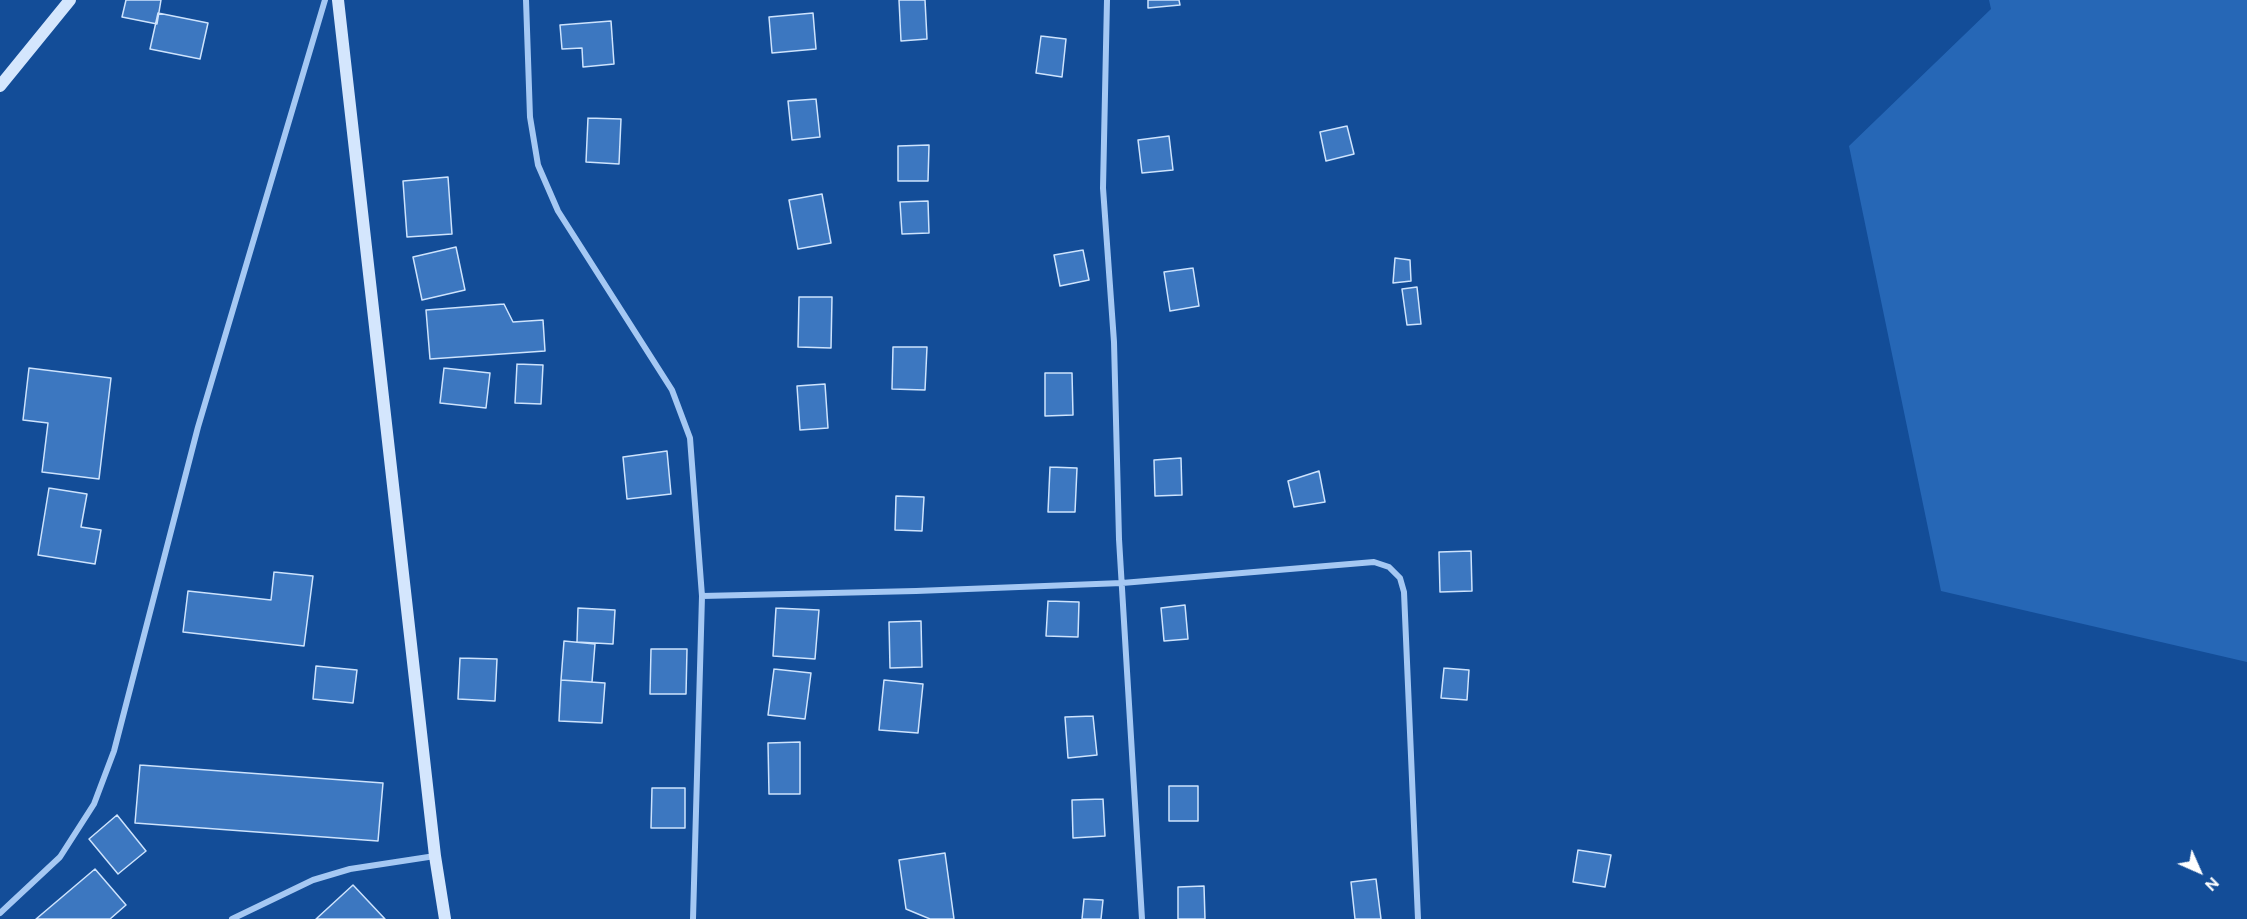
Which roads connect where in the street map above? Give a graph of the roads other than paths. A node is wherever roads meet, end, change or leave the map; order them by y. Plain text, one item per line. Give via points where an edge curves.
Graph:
1 (70, 0) edge
2 (325, 0) edge
3 (338, 0) edge
4 (526, 0) edge
5 (1107, 0) edge
6 (0, 86) edge
7 (1122, 583) junction
8 (702, 596) junction
9 (435, 856) junction
10 (0, 914) edge
11 (232, 919) edge
12 (444, 919) edge
13 (693, 919) edge
14 (1142, 919) edge
15 (1418, 919) edge

1 - 6 street
2 - 10 street via 198,427 114,751 94,804 60,857
3 - 9 street
4 - 8 street via 530,117 538,165 558,211 672,390 690,438
5 - 7 street via 1103,188 1114,342
7 - 8 street
7 - 14 street
7 - 15 street via 1374,562 1389,567 1400,578 1404,592
8 - 13 street
9 - 11 street via 313,880
9 - 12 street

